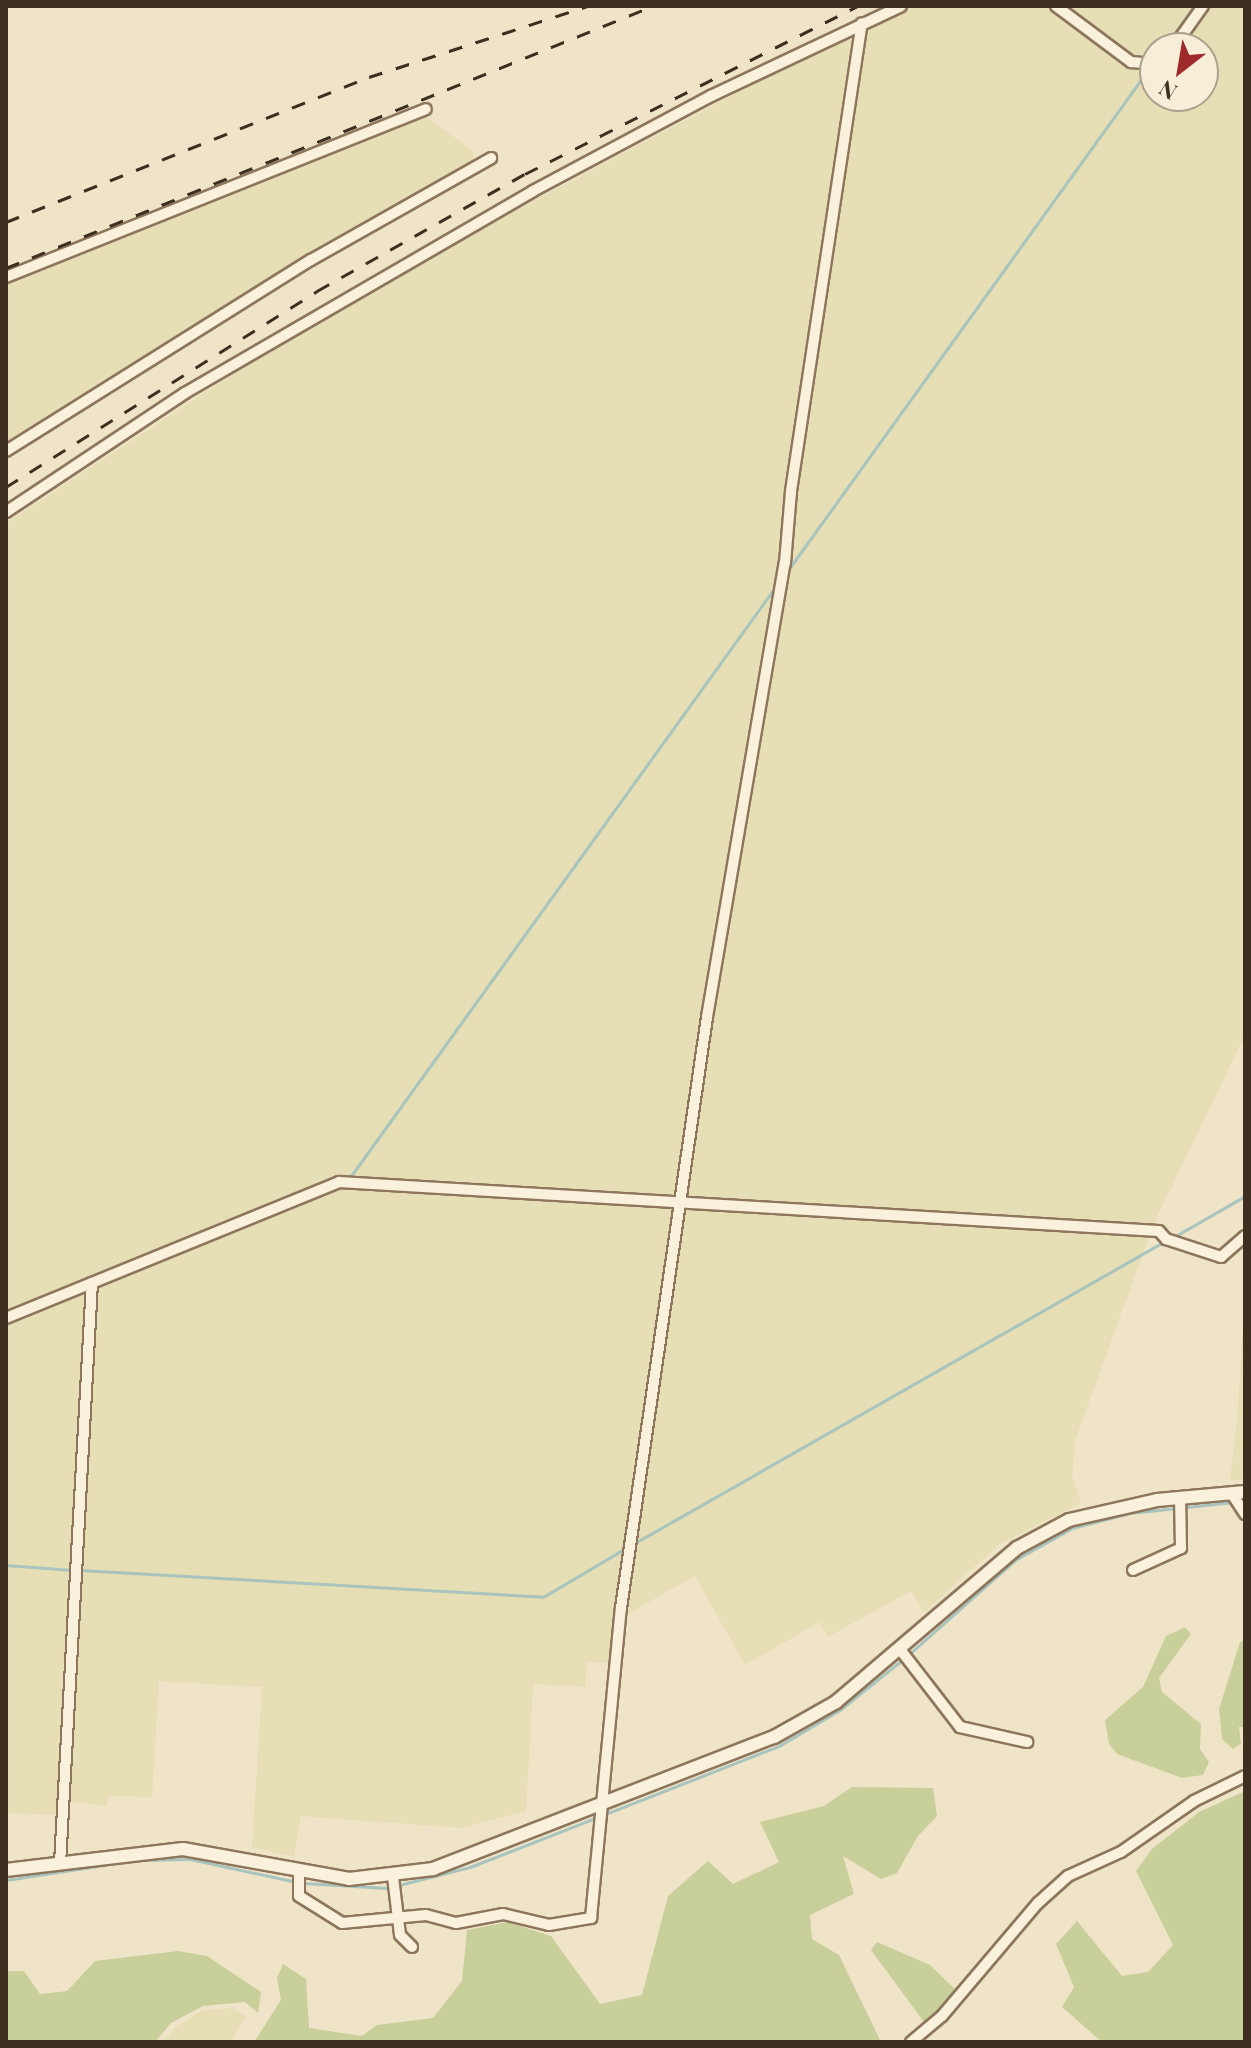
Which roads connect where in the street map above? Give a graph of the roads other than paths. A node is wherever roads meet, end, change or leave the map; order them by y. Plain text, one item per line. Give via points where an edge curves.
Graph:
1 (901, 6) edge
2 (1056, 6) edge
3 (1203, 6) edge
4 (862, 23) junction
5 (1184, 32) edge
6 (1139, 63) edge
7 (426, 109) dead end
8 (491, 158) dead end
9 (6, 277) edge
10 (6, 451) edge
11 (6, 512) edge
12 (681, 1200) junction
13 (1245, 1236) edge
14 (92, 1283) junction
15 (6, 1318) edge
16 (1238, 1493) edge
17 (1180, 1498) junction
18 (1245, 1514) edge
19 (1133, 1570) dead end
20 (899, 1648) junction
21 (1027, 1742) dead end
22 (1245, 1776) edge
23 (600, 1807) junction
24 (60, 1864) junction
25 (6, 1870) edge
26 (299, 1874) junction
27 (393, 1877) junction
28 (398, 1918) junction
29 (412, 1947) dead end
30 (911, 2042) edge

1 - 4 street
2 - 6 street
3 - 5 street
4 - 11 street via 711,96 368,284 185,393
4 - 12 street via 791,491 785,563 736,836
7 - 9 street
8 - 10 street via 311,260
12 - 13 street via 1159,1231 1166,1239 1221,1257
12 - 14 street via 340,1181
12 - 23 street via 621,1608
14 - 15 street
14 - 24 street
16 - 17 street
16 - 18 street
17 - 19 street via 1181,1548
17 - 20 street via 1098,1511 1041,1533
20 - 21 street via 960,1727
20 - 23 street via 836,1702 774,1737
22 - 30 street via 1194,1801 1121,1852 1068,1876 1038,1903 942,2016
23 - 27 street via 473,1856
23 - 28 street via 591,1918 549,1925 503,1914 456,1923 431,1915
24 - 25 street
24 - 26 street via 183,1849 231,1855
26 - 27 street
26 - 28 street via 299,1896 329,1918 342,1923
27 - 28 street
28 - 29 street via 402,1941

